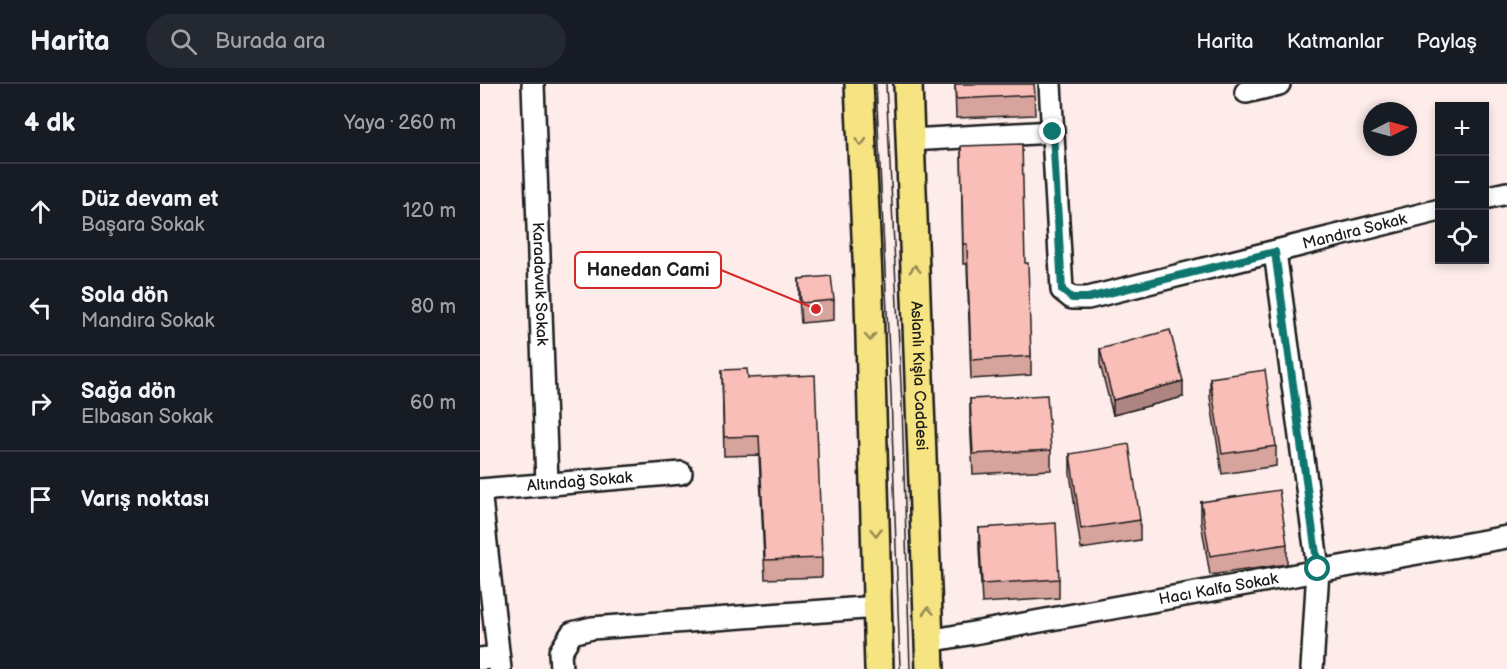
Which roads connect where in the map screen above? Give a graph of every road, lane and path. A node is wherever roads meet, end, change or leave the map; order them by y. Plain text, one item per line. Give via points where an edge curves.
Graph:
1 (533, 84) edge
2 (858, 84) edge
3 (908, 84) edge
4 (1050, 84) edge
5 (1280, 84) edge
6 (1246, 92) dead end
7 (1053, 132) junction
8 (910, 140) junction
9 (1507, 193) edge
10 (1489, 197) edge
11 (1435, 211) edge
12 (1275, 252) junction
13 (681, 473) dead end
14 (547, 483) junction
15 (480, 490) edge
16 (1507, 537) edge
17 (1318, 569) junction
18 (878, 607) junction
19 (929, 641) junction
20 (493, 662) edge
21 (561, 669) edge
22 (879, 669) edge
23 (930, 669) edge
24 (1312, 669) edge

1 - 14 street, Karadavuk Sokak
2 -> 18 main road
3 - 8 main road, Aslanlı Kışla Caddesi
4 - 7 street
5 - 6 street
7 - 8 street
7 - 12 street, Mandıra Sokak via 1062,290 1072,298 1088,298
19 -> 8 main road, Aslanlı Kışla Caddesi
9 - 10 street
11 - 12 street, Mandıra Sokak
12 - 17 street
13 - 14 street, Altındağ Sokak
14 - 15 street, Altındağ Sokak
15 - 20 street
16 - 17 street, Hacı Kalfa Sokak
17 - 19 street, Hacı Kalfa Sokak
17 - 24 street
18 - 21 street via 592,628 572,633 560,652
18 - 22 main road
19 - 23 main road, Aslanlı Kışla Caddesi

